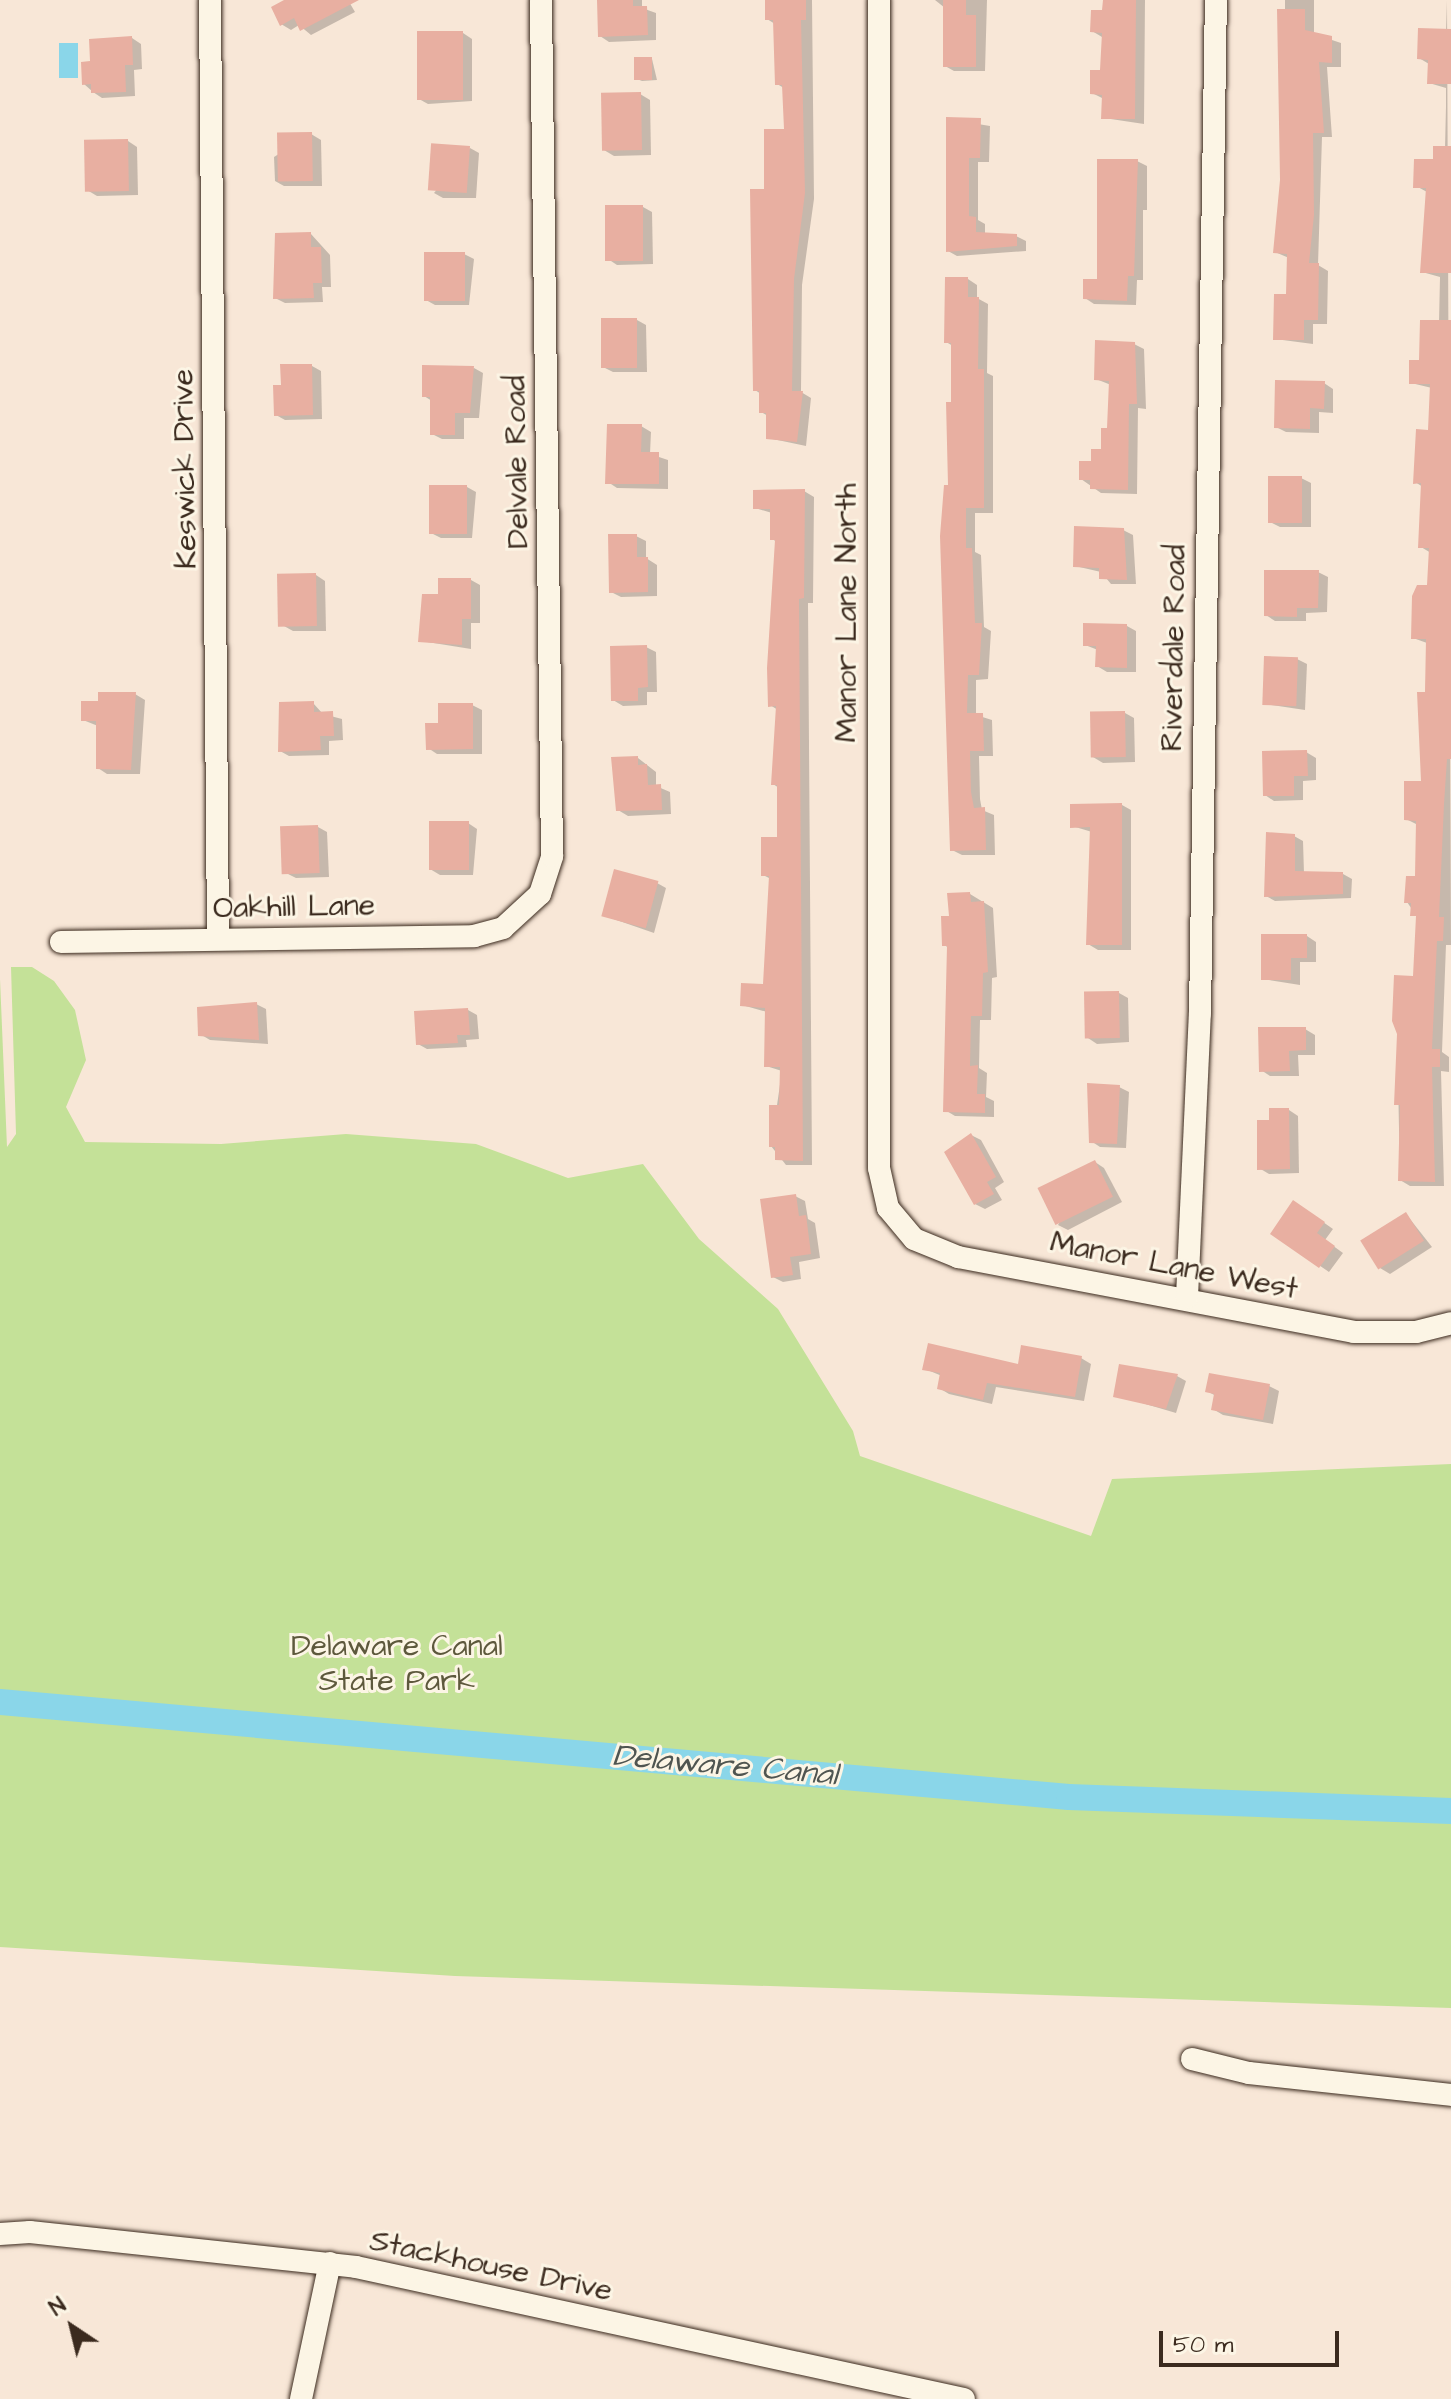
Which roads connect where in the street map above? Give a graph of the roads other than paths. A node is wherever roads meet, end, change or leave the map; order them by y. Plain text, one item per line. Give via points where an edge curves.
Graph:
1 (210, 0) edge
2 (541, 0) edge
3 (879, 0) edge
4 (1216, 0) edge
5 (523, 915) joint
6 (218, 937) junction
7 (61, 942) dead end
8 (896, 1221) joint
9 (1187, 1297) junction
10 (1451, 1323) edge
11 (1192, 2059) dead end
12 (1451, 2095) edge
13 (0, 2234) edge
14 (330, 2263) junction
15 (301, 2399) edge
16 (964, 2399) edge

1 - 6 street, Keswick Drive
2 - 5 street, Delvale Road via 552,856 540,894
3 - 8 street, Manor Lane North via 879,1168 883,1195
4 - 9 street, Riverdale Road via 1200,1013
5 - 6 street, Oakhill Lane via 503,928 474,936
6 - 7 street, Oakhill Lane
8 - 9 street, Manor Lane West via 914,1239 945,1255
9 - 10 street, Manor Lane West via 1354,1332 1416,1332
11 - 12 street via 1249,2073
13 - 14 street, Stackhouse Drive via 30,2232
14 - 15 street
14 - 16 street, Stackhouse Drive

